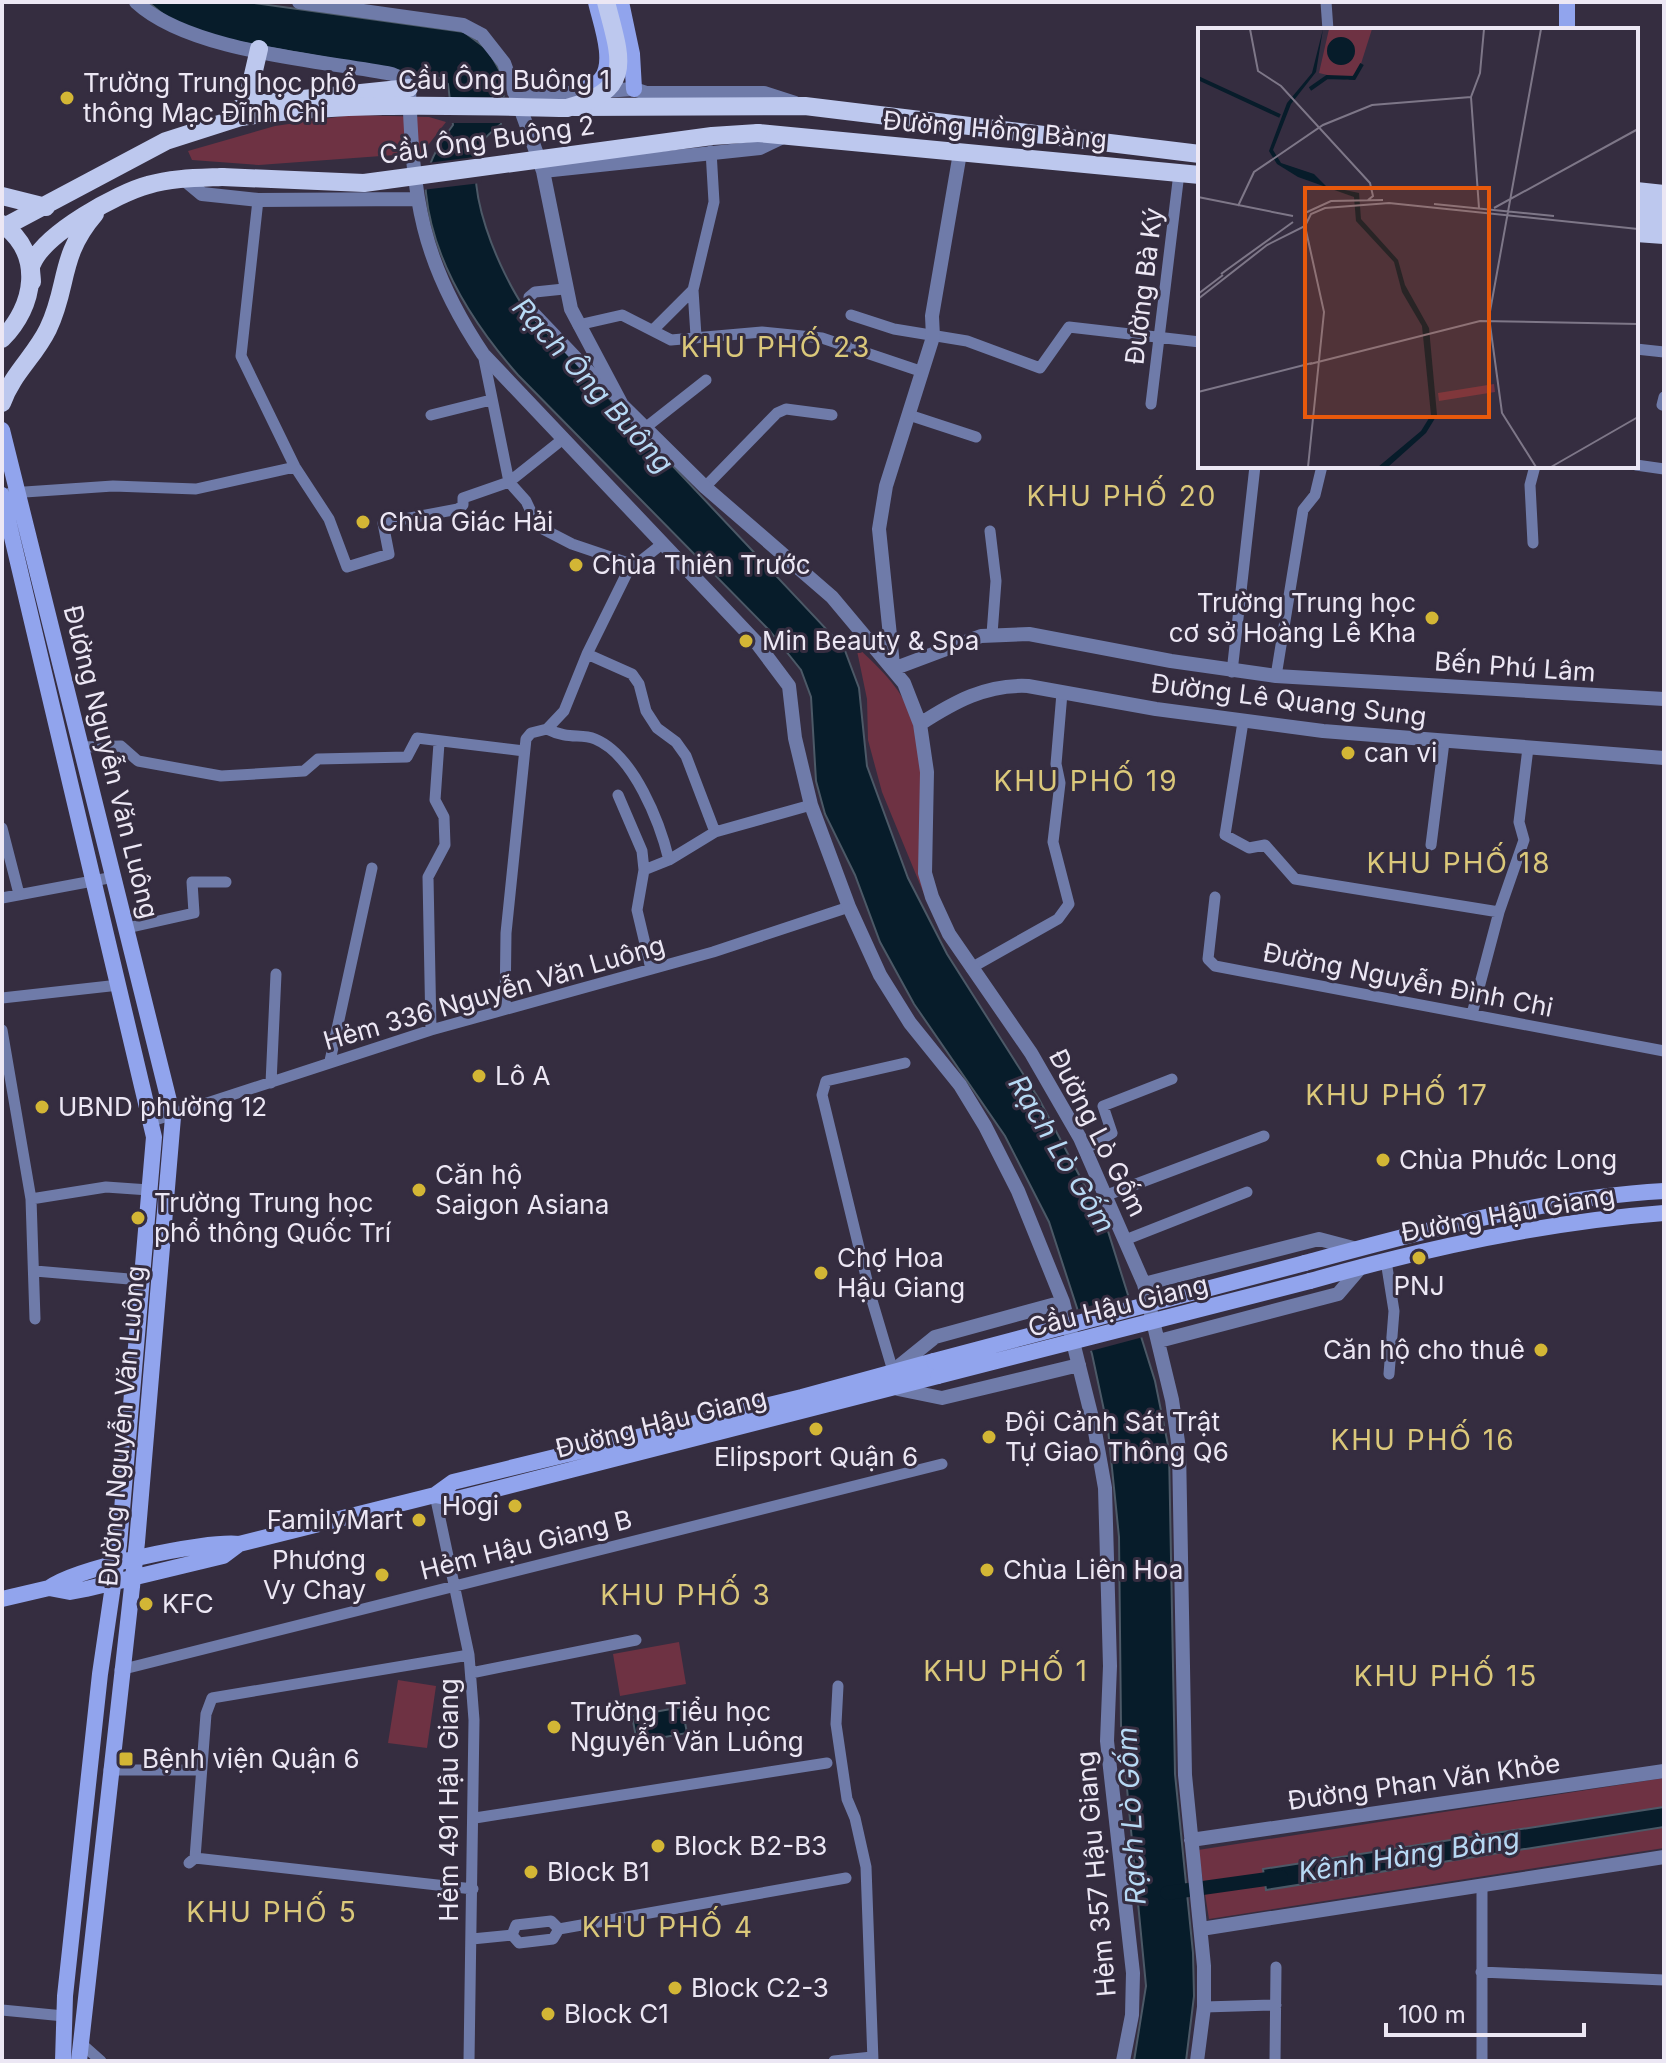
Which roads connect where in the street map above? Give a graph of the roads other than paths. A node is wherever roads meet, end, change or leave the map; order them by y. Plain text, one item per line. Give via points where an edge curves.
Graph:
1 (136, 2) edge
2 (299, 2) edge
3 (596, 2) edge
4 (606, 2) edge
5 (621, 2) edge
6 (1326, 2) edge
7 (1567, 2) edge
8 (344, 5) edge
9 (393, 7) edge
10 (1328, 28) edge
11 (1567, 28) edge
12 (259, 49) junction
13 (409, 88) junction
14 (640, 91) junction
15 (514, 92) junction
16 (574, 97) junction
17 (768, 104) joint
18 (805, 106) junction
19 (243, 111) junction
20 (758, 133) joint
21 (785, 136) junction
22 (711, 151) junction
23 (960, 153) junction
24 (1198, 154) edge
25 (543, 171) junction
26 (1179, 173) junction
27 (1198, 175) edge
28 (184, 179) junction
29 (2, 196) edge
30 (415, 199) junction
31 (258, 200) junction
32 (102, 206) junction
33 (46, 207) junction
34 (1638, 218) edge
35 (1664, 220) edge
36 (4, 225) edge
37 (1638, 233) edge
38 (1664, 235) edge
39 (32, 282) junction
40 (564, 289) junction
41 (693, 290) junction
42 (851, 315) dead end
43 (578, 325) junction
44 (654, 329) junction
45 (696, 336) junction
46 (1161, 336) junction
47 (933, 337) junction
48 (2, 339) edge
49 (1198, 342) edge
50 (1638, 349) edge
51 (1664, 352) edge
52 (483, 354) junction
53 (920, 371) junction
54 (706, 380) dead end
55 (491, 400) junction
56 (2, 403) edge
57 (1151, 404) dead end
58 (622, 405) junction
59 (431, 415) dead end
60 (832, 415) dead end
61 (909, 415) junction
62 (645, 428) junction
63 (2, 430) edge
64 (976, 437) dead end
65 (563, 439) junction
66 (1638, 465) edge
67 (295, 467) junction
68 (1255, 468) edge
69 (1322, 468) edge
70 (1534, 468) edge
71 (1664, 469) edge
72 (509, 482) junction
73 (705, 487) junction
74 (19, 491) junction
75 (2, 495) edge
76 (990, 531) dead end
77 (1533, 543) dead end
78 (662, 544) junction
79 (634, 565) junction
80 (992, 634) junction
81 (587, 654) junction
82 (893, 669) junction
83 (1232, 672) junction
84 (1276, 676) junction
85 (1062, 693) junction
86 (1664, 699) edge
87 (1243, 722) junction
88 (920, 724) junction
89 (547, 729) junction
90 (1444, 742) junction
91 (439, 743) junction
92 (82, 747) junction
93 (1528, 748) junction
94 (524, 751) junction
95 (1664, 758) edge
96 (618, 795) dead end
97 (811, 805) junction
98 (2, 828) edge
99 (715, 832) junction
100 (1431, 845) dead end
101 (669, 860) junction
102 (372, 868) dead end
103 (644, 870) junction
104 (114, 877) junction
105 (94, 880) junction
106 (226, 882) dead end
107 (19, 894) junction
108 (1215, 897) dead end
109 (2, 898) edge
110 (849, 907) junction
111 (1499, 912) junction
112 (127, 928) junction
113 (971, 968) junction
114 (651, 969) junction
115 (276, 974) dead end
116 (119, 985) junction
117 (2, 998) edge
118 (505, 1009) junction
119 (1472, 1014) junction
120 (2, 1030) edge
121 (431, 1030) junction
122 (1664, 1051) edge
123 (330, 1061) junction
124 (905, 1063) dead end
125 (1172, 1079) dead end
126 (271, 1083) junction
127 (173, 1117) junction
128 (152, 1121) junction
129 (1264, 1136) dead end
130 (1085, 1149) junction
131 (149, 1190) junction
132 (1664, 1191) edge
133 (1247, 1192) dead end
134 (1107, 1195) junction
135 (31, 1199) junction
136 (1664, 1213) edge
137 (1125, 1240) junction
138 (1358, 1249) junction
139 (1386, 1261) junction
140 (1305, 1263) joint
141 (1362, 1266) junction
142 (35, 1271) junction
143 (141, 1280) junction
144 (1310, 1281) joint
145 (1144, 1284) junction
146 (1063, 1302) junction
147 (35, 1319) dead end
148 (1159, 1341) junction
149 (1079, 1365) junction
150 (936, 1369) junction
151 (893, 1371) junction
152 (1389, 1374) dead end
153 (898, 1389) junction
154 (942, 1464) dead end
155 (435, 1495) junction
156 (134, 1568) junction
157 (116, 1573) junction
158 (455, 1587) junction
159 (2, 1599) edge
160 (636, 1640) dead end
161 (469, 1655) junction
162 (120, 1670) junction
163 (471, 1673) junction
164 (838, 1686) dead end
165 (827, 1763) dead end
166 (109, 1770) junction
167 (201, 1770) junction
168 (1664, 1771) edge
169 (475, 1818) junction
170 (1191, 1840) junction
171 (1664, 1857) edge
172 (846, 1878) dead end
173 (1482, 1885) junction
174 (473, 1889) junction
175 (559, 1929) junction
176 (1201, 1929) junction
177 (512, 1935) junction
178 (472, 1939) junction
179 (1276, 1967) dead end
180 (1481, 1972) junction
181 (1664, 1980) edge
182 (1276, 2005) junction
183 (1204, 2007) junction
184 (2, 2010) edge
185 (64, 2016) junction
186 (86, 2017) junction
187 (81, 2053) edge
188 (872, 2059) edge
189 (63, 2061) edge
190 (101, 2061) edge
191 (469, 2061) edge
192 (834, 2061) edge
193 (1123, 2061) edge
194 (1197, 2061) edge
195 (1275, 2061) edge
196 (1482, 2061) edge

1 - 12 street via 203,40
2 - 8 street
3 - 16 main road via 606,70 601,80
4 - 16 main road, bridge via 618,74 610,91 596,100
5 - 14 main road
6 - 10 street
7 - 11 main road
8 - 9 street
9 - 15 street via 482,35 504,63
12 - 13 street via 392,74
12 - 19 main road
13 - 19 main road
13 - 30 street, Hẻm 357 Hậu Giang
14 - 16 street, Đường Hồng Bàng
14 - 18 street, Đường Hồng Bàng via 764,93
15 - 16 street, Đường Hồng Bàng
15 - 25 street
16 - 17 main road, Cầu Ông Buông 1, bridge
16 - 19 main road, Cầu Ông Buông 1, bridge
17 - 18 main road, Đường Hồng Bàng
18 - 24 main road, Đường Hồng Bàng
19 - 33 main road via 131,158
20 - 21 main road, Đường Hồng Bàng
20 - 28 main road, Cầu Ông Buông 2, bridge via 364,183
21 - 22 street, Đường Hồng Bàng via 760,148
21 - 23 main road, Đường Hồng Bàng
22 - 25 street, Đường Hồng Bàng
22 - 41 street via 714,202
23 - 26 main road, Đường Hồng Bàng
23 - 47 street via 932,316
25 - 40 street
26 - 27 main road, Đường Hồng Bàng
26 - 46 street, Đường Bà Ký
28 - 31 street via 202,194
28 - 32 main road via 147,185
29 - 33 main road
30 - 31 street
30 - 52 street, Hẻm 357 Hậu Giang via 444,290
31 - 67 street via 241,356
32 - 39 main road via 39,255 32,264
32 - 56 main road via 71,250 50,325
33 - 36 main road
34 - 35 main road
36 - 39 main road via 23,247
37 - 38 main road
39 - 48 main road via 28,304
40 - 43 street
40 - 58 street via 535,292 529,297 531,309
41 - 44 street
41 - 45 street
42 - 47 street
43 - 44 street via 622,315
43 - 58 street
44 - 45 street via 671,340
45 - 53 street via 762,332 822,338
46 - 47 street via 1069,327 1040,368 967,341
46 - 49 street
46 - 57 street, Đường Bà Ký
47 - 53 street
50 - 51 street
52 - 55 street
52 - 65 street, Hẻm 357 Hậu Giang
53 - 61 street
54 - 62 street
55 - 59 street
55 - 72 street
58 - 62 street
60 - 73 street via 786,409 777,413
61 - 64 street
61 - 82 street via 886,486 879,529
62 - 73 street
63 - 74 main road, Đường Nguyễn Văn Luông
65 - 72 street
65 - 78 street, Hẻm 357 Hậu Giang
66 - 71 street
67 - 72 street via 329,519 347,567 389,554 383,523 458,509 463,498
67 - 74 street via 196,489
68 - 83 street
69 - 84 street via 1315,495 1303,510
70 - 77 street via 1530,485
72 - 79 street via 543,529
73 - 82 street via 832,597
74 - 75 street
74 - 92 main road, Đường Nguyễn Văn Luông
75 - 105 main road, Đường Nguyễn Văn Luông
76 - 80 street via 996,581
78 - 79 street
78 - 97 street, Hẻm 357 Hậu Giang via 756,642 789,686
79 - 81 street
80 - 82 street, Bến Phú Lâm
80 - 83 street, Bến Phú Lâm via 1038,634
81 - 89 street via 564,711
81 - 99 street via 632,674 657,728 686,756
82 - 88 street, Đường Lò Gốm
83 - 84 street, Bến Phú Lâm
84 - 86 street, Bến Phú Lâm
85 - 87 street, Đường Lê Quang Sung
85 - 88 street, Đường Lê Quang Sung via 1011,685 957,700
85 - 113 street via 1053,842 1069,904 1058,919
87 - 90 street, Đường Lê Quang Sung
87 - 111 street via 1225,835 1249,848 1265,845 1295,879
88 - 113 street, Đường Lò Gốm via 927,772 925,873 938,912
89 - 94 street via 531,733
89 - 101 street via 596,740 632,774 661,827
90 - 93 street, Đường Lê Quang Sung
90 - 100 street
91 - 92 street via 417,738 407,757 318,759 304,771 221,776 138,761 121,746
91 - 94 street
91 - 121 street via 435,800 444,817 445,845 428,877
92 - 104 main road, Đường Nguyễn Văn Luông
93 - 95 street, Đường Lê Quang Sung
93 - 111 street via 1519,822 1524,840
94 - 118 street via 506,933
96 - 103 street via 642,851
97 - 99 street
97 - 110 street, Hẻm 357 Hậu Giang
98 - 107 street
99 - 101 street
101 - 103 street
102 - 123 street
103 - 114 street via 637,910
104 - 105 street
104 - 112 main road, Đường Nguyễn Văn Luông
105 - 107 street
105 - 116 main road, Đường Nguyễn Văn Luông
106 - 112 street via 192,882 194,913
107 - 109 street
108 - 119 street, Đường Nguyễn Đình Chi via 1208,959 1215,966
110 - 114 street, Hẻm 336 Nguyễn Văn Luông
110 - 146 street, Hẻm 357 Hậu Giang via 882,979 985,1126
111 - 119 street
112 - 127 main road, Đường Nguyễn Văn Luông
113 - 130 street, Đường Lò Gốm via 1031,1053
114 - 118 street, Hẻm 336 Nguyễn Văn Luông
115 - 126 street
116 - 117 street
116 - 128 main road, Đường Nguyễn Văn Luông
118 - 121 street, Hẻm 336 Nguyễn Văn Luông
119 - 122 street, Đường Nguyễn Đình Chi
120 - 135 street
121 - 123 street, Hẻm 336 Nguyễn Văn Luông
123 - 126 street, Hẻm 336 Nguyễn Văn Luông
124 - 151 street via 826,1081 822,1095
125 - 130 street via 1103,1106 1112,1133
126 - 127 street, Hẻm 336 Nguyễn Văn Luông
127 - 128 street, Hẻm 336 Nguyễn Văn Luông
127 - 156 main road, Đường Nguyễn Văn Luông
128 - 131 main road, Đường Nguyễn Văn Luông
129 - 134 street
130 - 134 street, Đường Lò Gốm
131 - 135 street via 106,1187
131 - 143 main road, Đường Nguyễn Văn Luông
132 - 138 main road, Đường Hậu Giang via 1576,1198
133 - 137 street
134 - 137 street, Đường Lò Gốm
135 - 142 street
136 - 139 main road, Đường Hậu Giang via 1578,1220
137 - 145 street, Đường Lò Gốm
138 - 140 main road, Đường Hậu Giang
138 - 145 street, Đường Hậu Giang via 1319,1239
139 - 141 main road, Đường Hậu Giang
139 - 152 street via 1394,1311
140 - 150 main road, Cầu Hậu Giang, bridge
141 - 144 main road, Đường Hậu Giang
141 - 148 street via 1338,1294
142 - 143 street
142 - 147 street
143 - 157 main road, Đường Nguyễn Văn Luông
144 - 150 main road, Cầu Hậu Giang, bridge
145 - 148 street, Đường Lò Gốm
146 - 149 street, Hẻm 357 Hậu Giang
146 - 151 street, Đường Hậu Giang via 935,1337
148 - 170 street, Đường Lò Gốm via 1179,1449 1183,1720
149 - 153 street, Đường Hậu Giang via 942,1398
149 - 193 street, Hẻm 357 Hậu Giang via 1105,1488 1107,1741 1133,1973
150 - 151 main road, Đường Hậu Giang
150 - 153 main road, Đường Hậu Giang
151 - 155 main road, Đường Hậu Giang via 453,1482
153 - 155 main road, Đường Hậu Giang via 457,1499
154 - 158 street, Hẻm Hậu Giang B
155 - 156 main road, Đường Hậu Giang via 239,1544 223,1556
155 - 158 street, Hẻm 491 Hậu Giang
156 - 157 main road, Đường Hậu Giang
156 - 162 main road, Đường Nguyễn Văn Luông
157 - 159 main road, Đường Hậu Giang via 63,1578 49,1588
157 - 185 main road, Đường Nguyễn Văn Luông via 100,1674
158 - 161 street, Hẻm 491 Hậu Giang
158 - 162 street, Hẻm Hậu Giang B
160 - 163 street
161 - 163 street, Hẻm 491 Hậu Giang
161 - 167 street via 212,1698
162 - 166 main road, Đường Nguyễn Văn Luông
163 - 169 street, Hẻm 491 Hậu Giang
164 - 188 street via 836,1724 870,1905
165 - 169 street
166 - 167 street
166 - 186 main road, Đường Nguyễn Văn Luông
167 - 174 street via 192,1860
168 - 170 street, Đường Phan Văn Khỏe
169 - 174 street, Hẻm 491 Hậu Giang
170 - 176 street, Đường Lò Gốm
171 - 173 street
172 - 175 street
173 - 176 street
173 - 180 street
174 - 178 street, Hẻm 491 Hậu Giang
175 - 177 street via 553,1939 519,1943
175 - 177 street via 551,1921 516,1925
176 - 183 street, Đường Lò Gốm
177 - 178 street
178 - 191 street, Hẻm 491 Hậu Giang
179 - 182 street
180 - 181 street
180 - 196 street
182 - 183 street
182 - 195 street
183 - 194 street, Đường Lò Gốm
184 - 185 street
185 - 186 street
185 - 189 main road, Đường Nguyễn Văn Luông
186 - 187 main road, Đường Nguyễn Văn Luông
187 - 190 street
188 - 192 street

